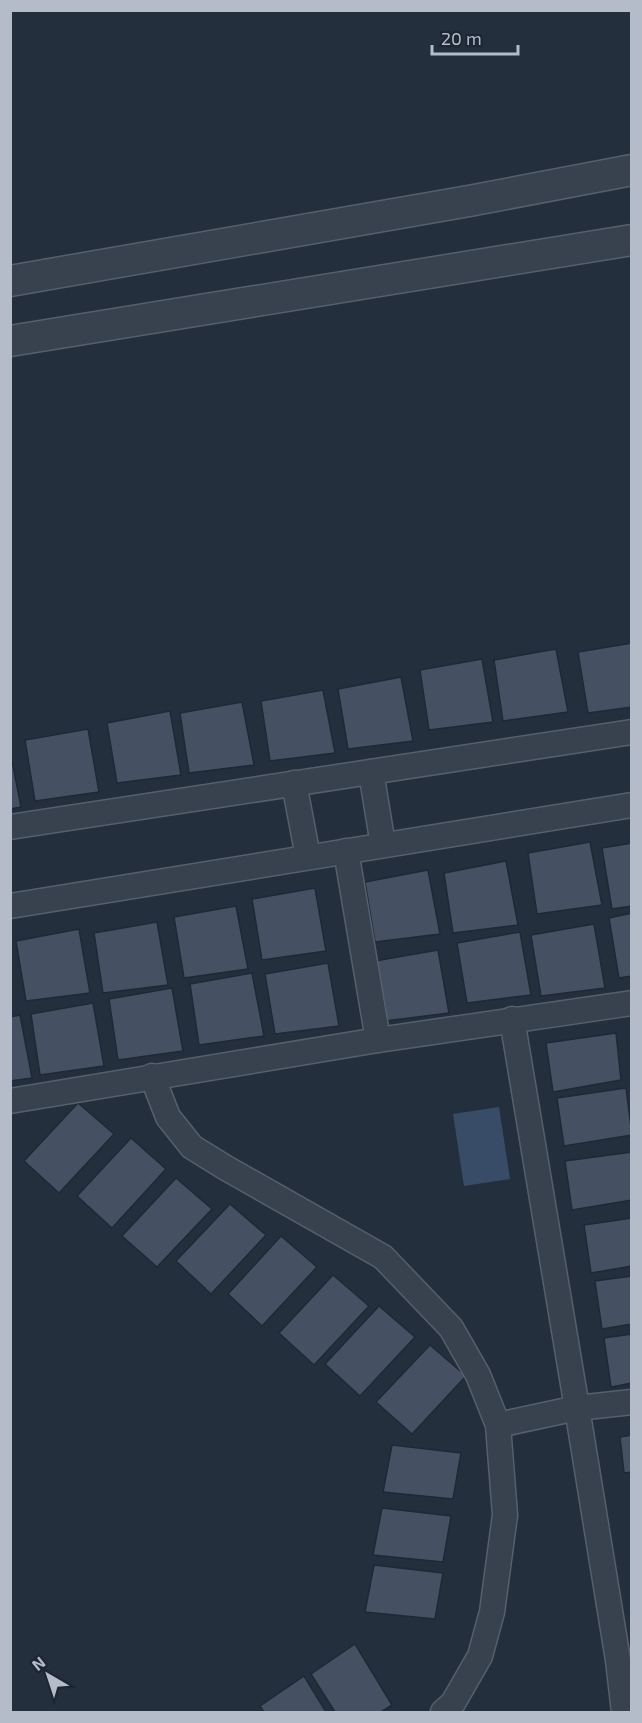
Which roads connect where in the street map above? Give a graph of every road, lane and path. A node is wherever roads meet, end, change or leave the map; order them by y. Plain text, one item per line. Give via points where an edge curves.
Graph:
1 (632, 170) edge
2 (632, 240) edge
3 (10, 280) edge
4 (10, 341) edge
5 (632, 732) edge
6 (371, 772) junction
7 (294, 783) junction
8 (632, 805) edge
9 (10, 828) edge
10 (383, 845) junction
11 (346, 851) junction
12 (308, 857) junction
13 (10, 906) edge
14 (632, 1003) edge
15 (512, 1019) junction
16 (378, 1040) junction
17 (152, 1076) junction
18 (10, 1101) edge
19 (632, 1402) edge
20 (577, 1408) junction
21 (498, 1425) junction
22 (443, 1713) edge
23 (624, 1713) edge

1 - 3 street
2 - 4 street
5 - 6 street
6 - 7 street
6 - 10 street
7 - 9 street
7 - 12 street
8 - 10 street
10 - 11 street
11 - 12 street
11 - 16 street
12 - 13 street
14 - 15 street
15 - 16 street
15 - 20 street
16 - 17 street
17 - 18 street
17 - 21 street via 168,1117 192,1147 384,1257 451,1328 478,1375
19 - 20 street
20 - 21 street
20 - 23 street
21 - 22 street via 505,1515 492,1612 480,1656

